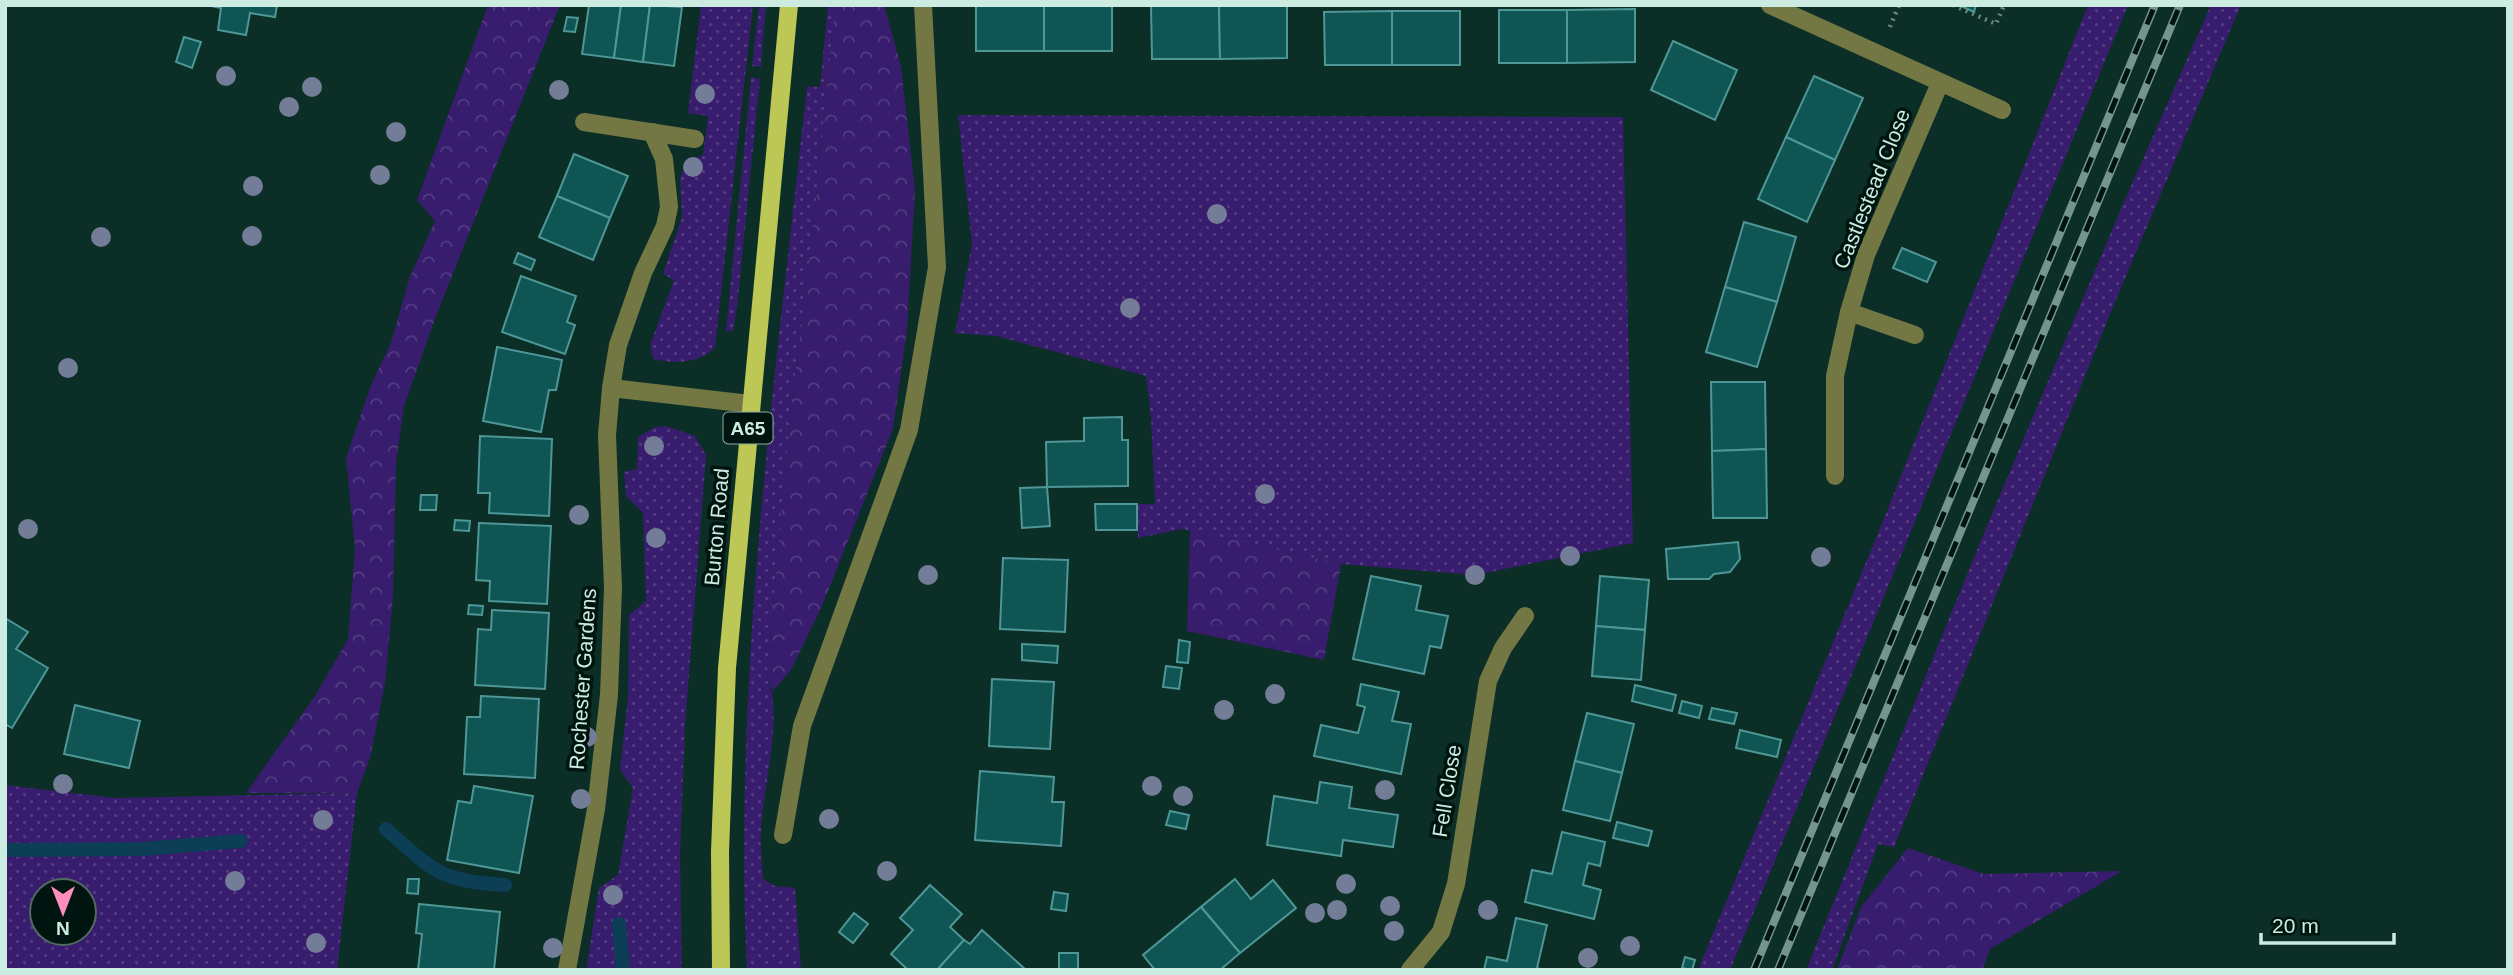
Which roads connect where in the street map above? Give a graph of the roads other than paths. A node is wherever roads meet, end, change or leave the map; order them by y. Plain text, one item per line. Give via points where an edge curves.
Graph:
1 (789, 5) edge
2 (923, 5) edge
3 (1770, 5) edge
4 (1940, 83) junction
5 (2002, 110) dead end
6 (584, 122) dead end
7 (652, 132) junction
8 (695, 139) dead end
9 (1849, 313) junction
10 (1915, 335) dead end
11 (611, 388) junction
12 (750, 404) junction
13 (1835, 476) dead end
14 (1525, 616) dead end
15 (783, 835) dead end
16 (567, 970) edge
17 (721, 970) edge
18 (1410, 970) edge

1 - 12 main road, Burton Road / A65
2 - 15 street via 937,267 909,430 802,726
3 - 4 street
4 - 5 street
4 - 9 street, Castlestead Close via 1866,255
6 - 7 street
7 - 8 street
7 - 11 street, Rochester Gardens via 664,159 669,206 618,345
9 - 10 street
9 - 13 street, Castlestead Close via 1835,376
11 - 12 street
11 - 16 street, Rochester Gardens via 607,435 614,588 609,695 596,809
12 - 17 main road, Burton Road / A65 via 727,668
14 - 18 street, Fell Close via 1488,681 1456,884 1441,932

